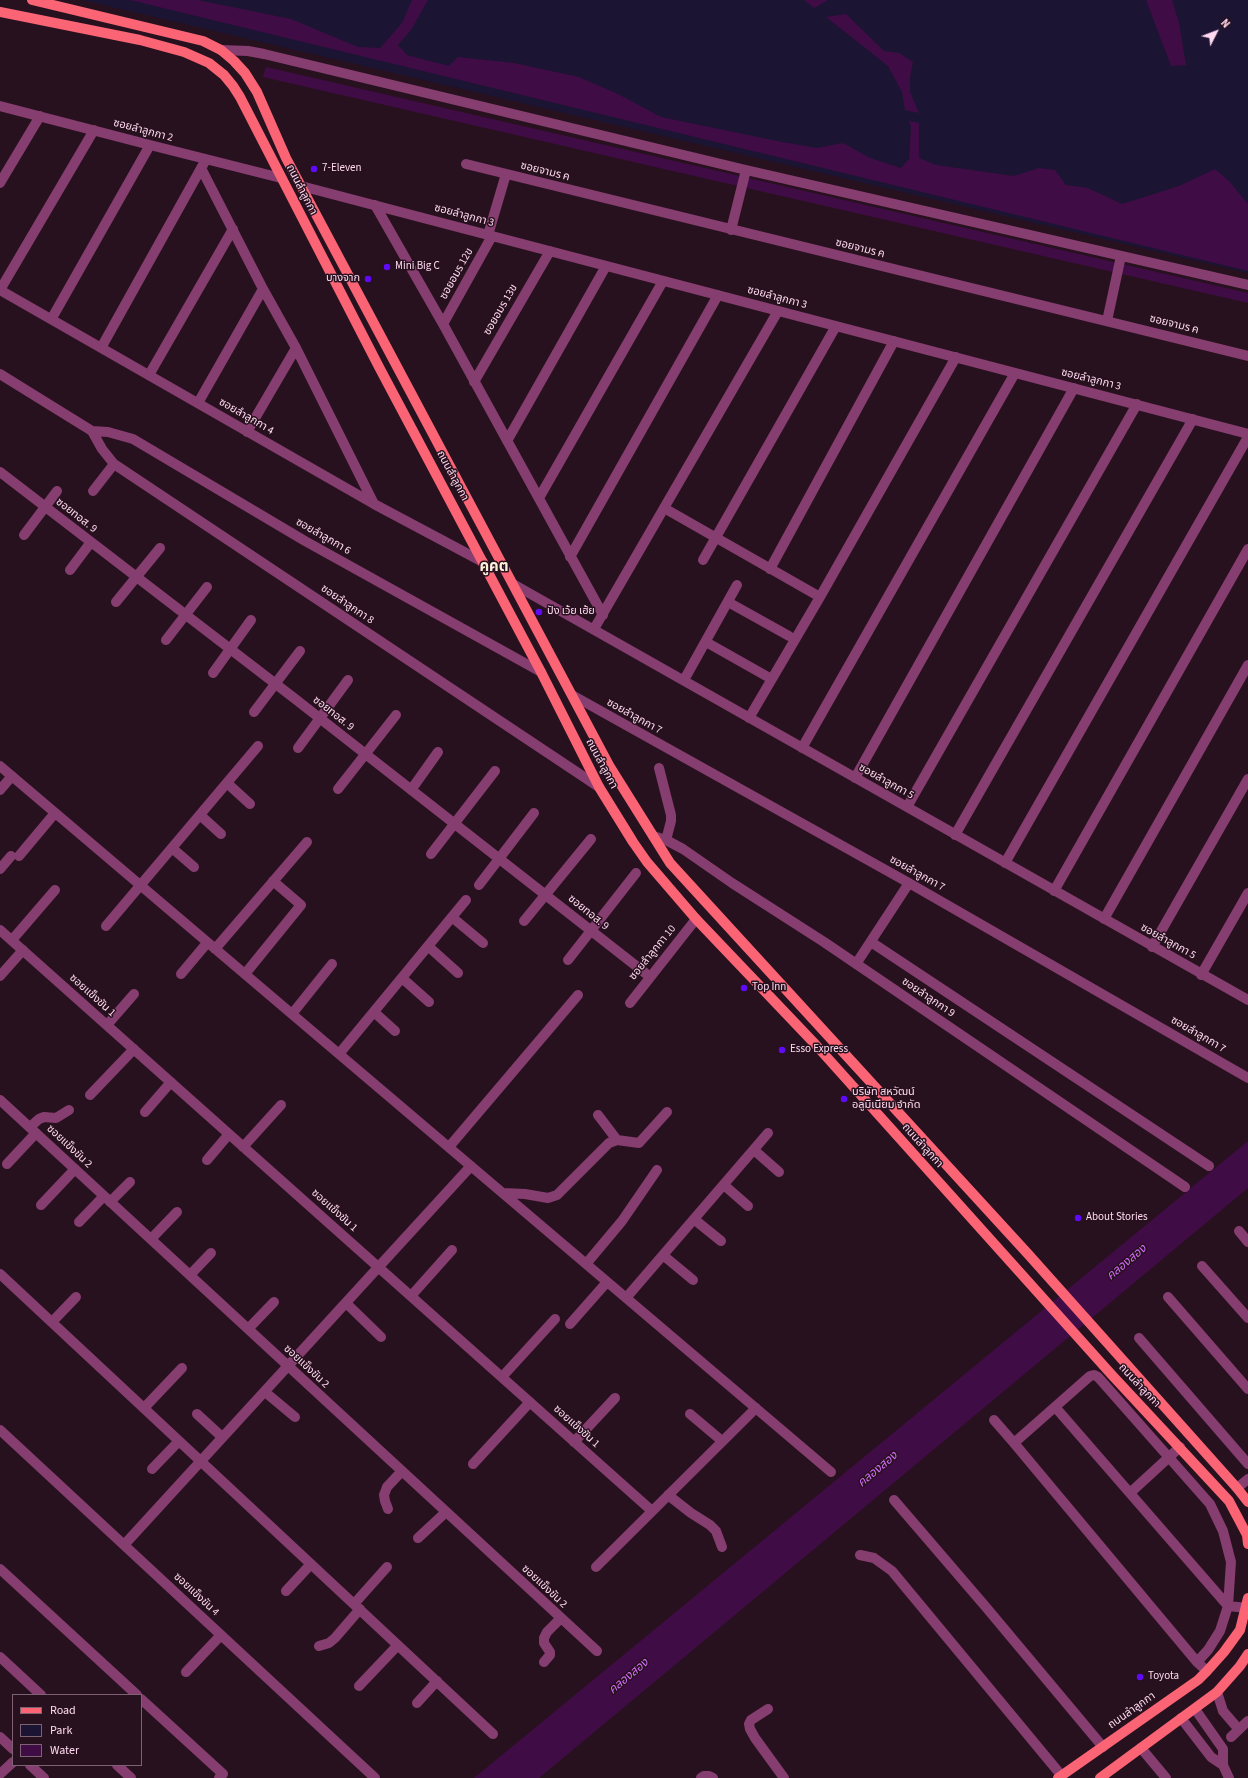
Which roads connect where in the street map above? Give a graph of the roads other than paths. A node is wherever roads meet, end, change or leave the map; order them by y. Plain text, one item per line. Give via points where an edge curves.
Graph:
1 (32, 0) edge
2 (0, 12) edge
3 (221, 50) junction
4 (0, 106) edge
5 (40, 116) junction
6 (94, 130) junction
7 (150, 145) junction
8 (203, 164) junction
9 (466, 164) dead end
10 (506, 174) junction
11 (745, 174) junction
12 (280, 178) junction
13 (0, 182) edge
14 (301, 186) junction
15 (375, 205) junction
16 (233, 229) junction
17 (731, 230) junction
18 (490, 235) junction
19 (550, 251) junction
20 (1120, 260) junction
21 (606, 266) junction
22 (663, 281) junction
23 (1248, 285) edge
24 (263, 289) junction
25 (0, 290) edge
26 (718, 295) junction
27 (778, 311) junction
28 (52, 318) junction
29 (1107, 321) junction
30 (443, 324) junction
31 (836, 326) junction
32 (894, 341) junction
33 (101, 348) junction
34 (296, 348) junction
35 (1248, 356) edge
36 (956, 357) junction
37 (1015, 373) junction
38 (0, 374) edge
39 (149, 375) junction
40 (474, 382) junction
41 (1074, 388) junction
42 (198, 403) junction
43 (1137, 404) junction
44 (1193, 419) junction
45 (92, 431) junction
46 (247, 432) junction
47 (1248, 435) edge
48 (507, 440) junction
49 (114, 464) junction
50 (0, 473) edge
51 (57, 491) dead end
52 (93, 491) dead end
53 (539, 498) junction
54 (374, 504) junction
55 (45, 507) junction
56 (664, 508) junction
57 (24, 535) dead end
58 (714, 537) junction
59 (91, 542) junction
60 (160, 548) dead end
61 (1248, 549) edge
62 (570, 557) junction
63 (703, 560) dead end
64 (483, 562) junction
65 (770, 568) junction
66 (70, 570) dead end
67 (136, 577) junction
68 (512, 584) junction
69 (737, 585) dead end
70 (207, 587) dead end
71 (820, 597) junction
72 (116, 602) dead end
73 (728, 602) junction
74 (603, 615) junction
75 (187, 616) junction
76 (251, 620) dead end
77 (594, 629) junction
78 (789, 636) dead end
79 (166, 640) dead end
80 (706, 642) junction
81 (230, 649) junction
82 (300, 651) dead end
83 (1248, 665) edge
84 (541, 672) junction
85 (213, 673) dead end
86 (768, 677) dead end
87 (348, 680) dead end
88 (684, 680) junction
89 (275, 684) junction
90 (572, 695) junction
91 (254, 712) dead end
92 (396, 715) dead end
93 (749, 718) junction
94 (319, 719) junction
95 (258, 746) dead end
96 (298, 748) dead end
97 (802, 748) junction
98 (438, 752) dead end
99 (365, 754) junction
100 (0, 766) edge
101 (659, 768) dead end
102 (495, 771) dead end
103 (12, 776) junction
104 (854, 778) junction
105 (1248, 778) edge
106 (227, 783) junction
107 (599, 787) junction
108 (338, 789) dead end
109 (0, 790) edge
110 (411, 790) junction
111 (250, 804) dead end
112 (907, 807) junction
113 (55, 813) junction
114 (534, 813) dead end
115 (200, 815) junction
116 (454, 824) junction
117 (221, 834) dead end
118 (955, 835) junction
119 (653, 836) junction
120 (592, 839) dead end
121 (666, 840) junction
122 (307, 842) dead end
123 (172, 848) junction
124 (431, 854) dead end
125 (499, 859) junction
126 (1005, 863) junction
127 (194, 868) dead end
128 (0, 870) edge
129 (636, 873) dead end
130 (273, 881) junction
131 (909, 883) junction
132 (479, 885) dead end
133 (141, 886) junction
134 (55, 890) dead end
135 (1054, 891) junction
136 (1248, 893) edge
137 (545, 894) junction
138 (466, 900) dead end
139 (453, 918) junction
140 (696, 919) junction
141 (1104, 919) junction
142 (524, 921) dead end
143 (106, 926) dead end
144 (0, 930) edge
145 (592, 931) junction
146 (12, 940) junction
147 (871, 942) junction
148 (483, 943) dead end
149 (211, 946) junction
150 (429, 947) junction
151 (1152, 947) junction
152 (23, 950) junction
153 (756, 957) junction
154 (568, 960) dead end
155 (332, 964) dead end
156 (856, 964) junction
157 (745, 970) junction
158 (458, 973) dead end
159 (181, 974) dead end
160 (244, 974) junction
161 (1202, 974) junction
162 (0, 976) edge
163 (649, 976) junction
164 (402, 978) junction
165 (134, 994) dead end
166 (578, 995) dead end
167 (1248, 1000) edge
168 (429, 1002) dead end
169 (630, 1003) dead end
170 (374, 1012) junction
171 (292, 1014) junction
172 (107, 1025) junction
173 (395, 1031) dead end
174 (134, 1049) junction
175 (339, 1054) junction
176 (1248, 1078) edge
177 (171, 1082) junction
178 (90, 1095) dead end
179 (0, 1100) edge
180 (281, 1104) dead end
181 (69, 1110) dead end
182 (145, 1112) dead end
183 (667, 1112) dead end
184 (598, 1115) dead end
185 (33, 1130) junction
186 (768, 1133) dead end
187 (229, 1134) junction
188 (617, 1140) junction
189 (243, 1147) junction
190 (449, 1147) junction
191 (754, 1150) junction
192 (207, 1160) dead end
193 (7, 1164) dead end
194 (471, 1166) junction
195 (1209, 1166) dead end
196 (75, 1169) junction
197 (657, 1170) dead end
198 (779, 1172) dead end
199 (130, 1182) dead end
200 (724, 1185) junction
201 (1185, 1187) dead end
202 (503, 1194) junction
203 (107, 1199) junction
204 (41, 1205) dead end
205 (748, 1206) dead end
206 (177, 1212) dead end
207 (695, 1220) junction
208 (79, 1222) dead end
209 (1239, 1231) dead end
210 (151, 1239) junction
211 (721, 1241) dead end
212 (1248, 1242) edge
213 (452, 1250) dead end
214 (211, 1253) dead end
215 (664, 1256) junction
216 (586, 1264) junction
217 (1202, 1266) dead end
218 (379, 1267) junction
219 (0, 1274) edge
220 (190, 1275) junction
221 (693, 1280) dead end
222 (607, 1282) junction
223 (76, 1296) dead end
224 (411, 1296) junction
225 (1168, 1297) dead end
226 (626, 1298) junction
227 (274, 1302) dead end
228 (346, 1303) junction
229 (1248, 1318) edge
230 (555, 1319) dead end
231 (52, 1322) junction
232 (570, 1324) dead end
233 (248, 1329) junction
234 (382, 1337) dead end
235 (1139, 1338) dead end
236 (288, 1366) junction
237 (182, 1368) dead end
238 (502, 1377) junction
239 (1248, 1389) edge
240 (265, 1392) junction
241 (615, 1398) dead end
242 (530, 1402) junction
243 (144, 1408) junction
244 (756, 1408) junction
245 (1056, 1408) junction
246 (197, 1414) dead end
247 (690, 1414) dead end
248 (295, 1417) dead end
249 (994, 1420) dead end
250 (0, 1430) edge
251 (222, 1437) junction
252 (178, 1440) junction
253 (722, 1441) junction
254 (574, 1442) junction
255 (1014, 1443) junction
256 (1180, 1447) junction
257 (1169, 1457) junction
258 (201, 1461) junction
259 (473, 1464) dead end
260 (1248, 1464) edge
261 (152, 1469) dead end
262 (402, 1471) junction
263 (831, 1472) dead end
264 (1248, 1479) edge
265 (1237, 1488) junction
266 (1130, 1493) junction
267 (668, 1495) junction
268 (894, 1500) dead end
269 (1248, 1502) edge
270 (388, 1509) dead end
271 (652, 1511) junction
272 (446, 1512) junction
273 (418, 1538) dead end
274 (1248, 1544) edge
275 (124, 1545) junction
276 (722, 1547) dead end
277 (860, 1555) dead end
278 (311, 1564) junction
279 (387, 1567) dead end
280 (596, 1567) dead end
281 (0, 1569) edge
282 (286, 1591) dead end
283 (1248, 1598) edge
284 (357, 1606) junction
285 (1228, 1606) junction
286 (1246, 1608) junction
287 (561, 1618) junction
288 (221, 1635) junction
289 (398, 1645) junction
290 (319, 1646) dead end
291 (596, 1651) dead end
292 (1248, 1654) edge
293 (0, 1657) edge
294 (544, 1662) dead end
295 (1197, 1662) junction
296 (1207, 1671) junction
297 (186, 1672) dead end
298 (436, 1681) junction
299 (359, 1686) dead end
300 (1218, 1692) junction
301 (40, 1694) edge
302 (136, 1694) edge
303 (142, 1700) edge
304 (417, 1703) dead end
305 (768, 1709) dead end
306 (1194, 1709) junction
307 (1181, 1718) junction
308 (1248, 1721) edge
309 (1235, 1725) dead end
310 (493, 1734) dead end
311 (0, 1737) edge
312 (1231, 1737) dead end
313 (1103, 1747) junction
314 (1141, 1748) junction
315 (12, 1749) edge
316 (12, 1763) edge
317 (1223, 1765) junction
318 (31, 1766) edge
319 (118, 1766) edge
320 (0, 1774) edge
321 (1060, 1777) edge
322 (44, 1778) edge
323 (131, 1778) edge
324 (219, 1778) edge
325 (375, 1778) edge
326 (701, 1778) edge
327 (713, 1778) edge
328 (784, 1778) edge
329 (1102, 1778) edge
330 (1166, 1778) edge
331 (1229, 1778) edge

1 - 3 main road, ถนนลำลูกกา via 203,41
2 - 12 main road, ถนนลำลูกกา via 140,40 184,52 209,63 224,76 240,97
3 - 11 street via 264,54
3 - 14 main road, ถนนลำลูกกา via 234,60 257,92
4 - 5 street, ซอยลำลูกกา 2
5 - 6 street, ซอยลำลูกกา 2
5 - 13 street
6 - 7 street, ซอยลำลูกกา 2
6 - 25 street
7 - 8 street, ซอยลำลูกกา 2
7 - 28 street
8 - 12 street, ซอยลำลูกกา 2
8 - 16 street
8 - 33 street
9 - 10 street, ซอยจามร ค
10 - 17 street, ซอยจามร ค
10 - 18 street, ซอยอมร 12ข
11 - 17 street
11 - 20 street
12 - 64 main road, ถนนลำลูกกา
14 - 15 street, ซอยลำลูกกา 3
14 - 68 main road, ถนนลำลูกกา
15 - 18 street, ซอยลำลูกกา 3
15 - 30 street
16 - 24 street
16 - 39 street
17 - 29 street, ซอยจามร ค
18 - 19 street, ซอยลำลูกกา 3
18 - 30 street, ซอยอมร 12ข
19 - 21 street, ซอยลำลูกกา 3
19 - 40 street, ซอยอมร 13ข
20 - 23 street
20 - 29 street
21 - 22 street, ซอยลำลูกกา 3
21 - 48 street
22 - 26 street, ซอยลำลูกกา 3
22 - 53 street
24 - 34 street
24 - 42 street
25 - 28 street, ซอยลำลูกกา 4
26 - 27 street, ซอยลำลูกกา 3
26 - 62 street
27 - 31 street, ซอยลำลูกกา 3
27 - 56 street
28 - 33 street, ซอยลำลูกกา 4
29 - 35 street, ซอยจามร ค
30 - 40 street
31 - 32 street, ซอยลำลูกกา 3
31 - 58 street
32 - 36 street, ซอยลำลูกกา 3
32 - 65 street
33 - 39 street, ซอยลำลูกกา 4
34 - 46 street
34 - 54 street
36 - 37 street, ซอยลำลูกกา 3
36 - 71 street
37 - 41 street, ซอยลำลูกกา 3
37 - 97 street
38 - 45 street
39 - 42 street, ซอยลำลูกกา 4
40 - 48 street
41 - 43 street, ซอยลำลูกกา 3
41 - 104 street
42 - 46 street, ซอยลำลูกกา 4
43 - 44 street, ซอยลำลูกกา 3
43 - 112 street
44 - 47 street, ซอยลำลูกกา 3
44 - 118 street
45 - 49 street, ซอยลำลูกกา 8
45 - 84 street, ซอยลำลูกกา 6 via 108,432 133,439 305,541
46 - 54 street, ซอยลำลูกกา 4
47 - 126 street
48 - 53 street
49 - 52 street
49 - 107 street, ซอยลำลูกกา 8
50 - 55 street, ซอยทอส. 9
51 - 55 street
53 - 62 street
54 - 64 street, ซอยลำลูกกา 4
55 - 57 street
55 - 59 street, ซอยทอส. 9
56 - 58 street
56 - 74 street
58 - 63 street
58 - 65 street
59 - 66 street
59 - 67 street, ซอยทอส. 9
60 - 67 street
61 - 135 street
62 - 74 street
64 - 84 main road, ถนนลำลูกกา
65 - 71 street
67 - 72 street
67 - 75 street, ซอยทอส. 9
68 - 77 street, ซอยลำลูกกา 5
68 - 90 main road, ถนนลำลูกกา
69 - 73 street
70 - 75 street
71 - 93 street
73 - 78 street
73 - 80 street
74 - 77 street
75 - 79 street
75 - 81 street, ซอยทอส. 9
76 - 81 street
77 - 88 street, ซอยลำลูกกา 5
80 - 86 street
80 - 88 street
81 - 85 street
81 - 89 street, ซอยทอส. 9
82 - 89 street
83 - 141 street
84 - 107 main road, ถนนลำลูกกา
87 - 94 street
88 - 93 street, ซอยลำลูกกา 5
89 - 91 street
89 - 94 street, ซอยทอส. 9
90 - 119 main road, ถนนลำลูกกา via 610,767
90 - 131 street, ซอยลำลูกกา 7
92 - 99 street
93 - 97 street, ซอยลำลูกกา 5
94 - 96 street
94 - 99 street, ซอยทอส. 9
95 - 106 street
97 - 104 street, ซอยลำลูกกา 5
98 - 110 street
99 - 108 street
99 - 110 street, ซอยทอส. 9
100 - 103 street
101 - 121 street via 671,815
102 - 116 street
103 - 109 street
103 - 113 street
104 - 112 street, ซอยลำลูกกา 5
105 - 151 street
106 - 111 street
106 - 115 street
107 - 140 main road, ถนนลำลูกกา via 633,842
110 - 116 street, ซอยทอส. 9
112 - 118 street, ซอยลำลูกกา 5
113 - 128 street
113 - 133 street
114 - 125 street
115 - 117 street
115 - 123 street
116 - 124 street
116 - 125 street, ซอยทอส. 9
118 - 126 street, ซอยลำลูกกา 5
119 - 121 street, ซอยลำลูกกา 9
119 - 153 main road, ถนนลำลูกกา via 670,863
120 - 137 street
121 - 156 street, ซอยลำลูกกา 9
122 - 130 street
123 - 127 street
123 - 133 street
125 - 132 street
125 - 137 street, ซอยทอส. 9
126 - 135 street, ซอยลำลูกกา 5
129 - 145 street
130 - 149 street
130 - 160 street via 301,905
131 - 147 street
131 - 176 street, ซอยลำลูกกา 7
133 - 143 street
133 - 149 street
134 - 146 street
135 - 141 street, ซอยลำลูกกา 5
136 - 161 street
137 - 142 street
137 - 145 street, ซอยทอส. 9
138 - 139 street
139 - 148 street
139 - 150 street
140 - 157 main road, ถนนลำลูกกา
140 - 163 street, ซอยลำลูกกา 10
141 - 151 street, ซอยลำลูกกา 5
144 - 146 street, ซอยแข็งขัน 1
145 - 154 street
145 - 163 street, ซอยทอส. 9
146 - 152 street, ซอยแข็งขัน 1
147 - 156 street
147 - 195 street
149 - 159 street
149 - 160 street
150 - 158 street
150 - 164 street
151 - 161 street, ซอยลำลูกกา 5
152 - 162 street
152 - 172 street, ซอยแข็งขัน 1
153 - 157 main road
153 - 265 main road, ถนนลำลูกกา via 1028,1254
155 - 171 street
156 - 201 street, ซอยลำลูกกา 9
157 - 256 main road, ถนนลำลูกกา
160 - 171 street
161 - 167 street, ซอยลำลูกกา 5
163 - 169 street, ซอยลำลูกกา 10
164 - 168 street
164 - 170 street
165 - 172 street
166 - 190 street
170 - 173 street
170 - 175 street
171 - 175 street
172 - 174 street, ซอยแข็งขัน 1
174 - 177 street, ซอยแข็งขัน 1
174 - 178 street
175 - 190 street
177 - 182 street
177 - 187 street, ซอยแข็งขัน 1
179 - 185 street, ซอยแข็งขัน 2
180 - 189 street
181 - 185 street via 56,1118 39,1119
183 - 188 street via 639,1143
184 - 188 street
185 - 193 street
185 - 196 street, ซอยแข็งขัน 2
186 - 191 street
187 - 189 street, ซอยแข็งขัน 1
187 - 192 street
188 - 202 street via 601,1150 557,1195 548,1198
189 - 218 street, ซอยแข็งขัน 1
190 - 194 street
191 - 198 street
191 - 200 street
194 - 202 street
194 - 218 street
196 - 203 street, ซอยแข็งขัน 2
196 - 204 street
197 - 216 street via 622,1221
199 - 203 street
200 - 205 street
200 - 207 street
202 - 216 street
203 - 208 street
203 - 210 street, ซอยแข็งขัน 2
206 - 210 street
207 - 211 street
207 - 215 street
209 - 212 street
210 - 220 street, ซอยแข็งขัน 2
213 - 224 street
214 - 220 street
215 - 221 street
215 - 226 street
216 - 222 street
217 - 229 street
218 - 224 street, ซอยแข็งขัน 1
218 - 228 street
219 - 231 street
220 - 233 street, ซอยแข็งขัน 2
222 - 226 street
222 - 232 street
223 - 231 street
224 - 238 street, ซอยแข็งขัน 1
225 - 239 street
226 - 244 street
227 - 233 street
228 - 234 street
228 - 236 street
230 - 238 street
231 - 243 street
233 - 236 street, ซอยแข็งขัน 2
235 - 260 street
236 - 240 street
236 - 262 street, ซอยแข็งขัน 2
237 - 243 street
238 - 242 street, ซอยแข็งขัน 1
240 - 248 street
240 - 251 street
241 - 254 street
242 - 254 street, ซอยแข็งขัน 1
242 - 259 street
243 - 252 street
244 - 253 street
244 - 263 street
245 - 255 street
245 - 257 street via 1094,1375
245 - 266 street
246 - 251 street
247 - 253 street
249 - 255 street
250 - 275 street, ซอยแข็งขัน 4
251 - 258 street
252 - 258 street
252 - 261 street
253 - 267 street
254 - 271 street, ซอยแข็งขัน 1
255 - 295 street
256 - 257 street
256 - 274 main road, ถนนลำลูกกา via 1229,1501 1247,1535
257 - 266 street
257 - 285 street via 1210,1504 1223,1531 1231,1562
258 - 275 street
258 - 278 street
262 - 270 street via 387,1487 384,1495
262 - 272 street, ซอยแข็งขัน 2
264 - 265 street
265 - 269 main road, ถนนลำลูกกา
266 - 285 street
267 - 271 street
267 - 276 street via 710,1525 716,1531
268 - 313 street
271 - 280 street
272 - 273 street
272 - 287 street, ซอยแข็งขัน 2
275 - 288 street, ซอยแข็งขัน 4
277 - 321 street via 874,1558 892,1571
278 - 282 street
278 - 284 street
279 - 284 street
281 - 302 street
283 - 286 main road, ถนนลำลูกกา
284 - 289 street
284 - 290 street via 334,1638 329,1643
285 - 286 street
285 - 295 street via 1220,1631
286 - 296 main road, ถนนลำลูกกา via 1240,1630
287 - 291 street, ซอยแข็งขัน 2
287 - 294 street via 544,1638 550,1652
288 - 297 street
288 - 325 street, ซอยแข็งขัน 4
289 - 298 street
289 - 299 street
292 - 300 main road
293 - 301 street
295 - 296 street
296 - 313 main road, ถนนลำลูกกา
298 - 304 street
298 - 310 street
300 - 306 main road
300 - 309 street via 1223,1711
303 - 324 street via 223,1774
305 - 328 street via 751,1720 750,1729
306 - 307 main road
306 - 317 street via 1223,1749
307 - 314 main road
307 - 317 street via 1211,1757
308 - 312 street
311 - 315 street
313 - 321 main road, ถนนลำลูกกา
314 - 329 main road
314 - 330 street
316 - 320 street
317 - 331 street
318 - 322 street
319 - 323 street
326 - 327 street

